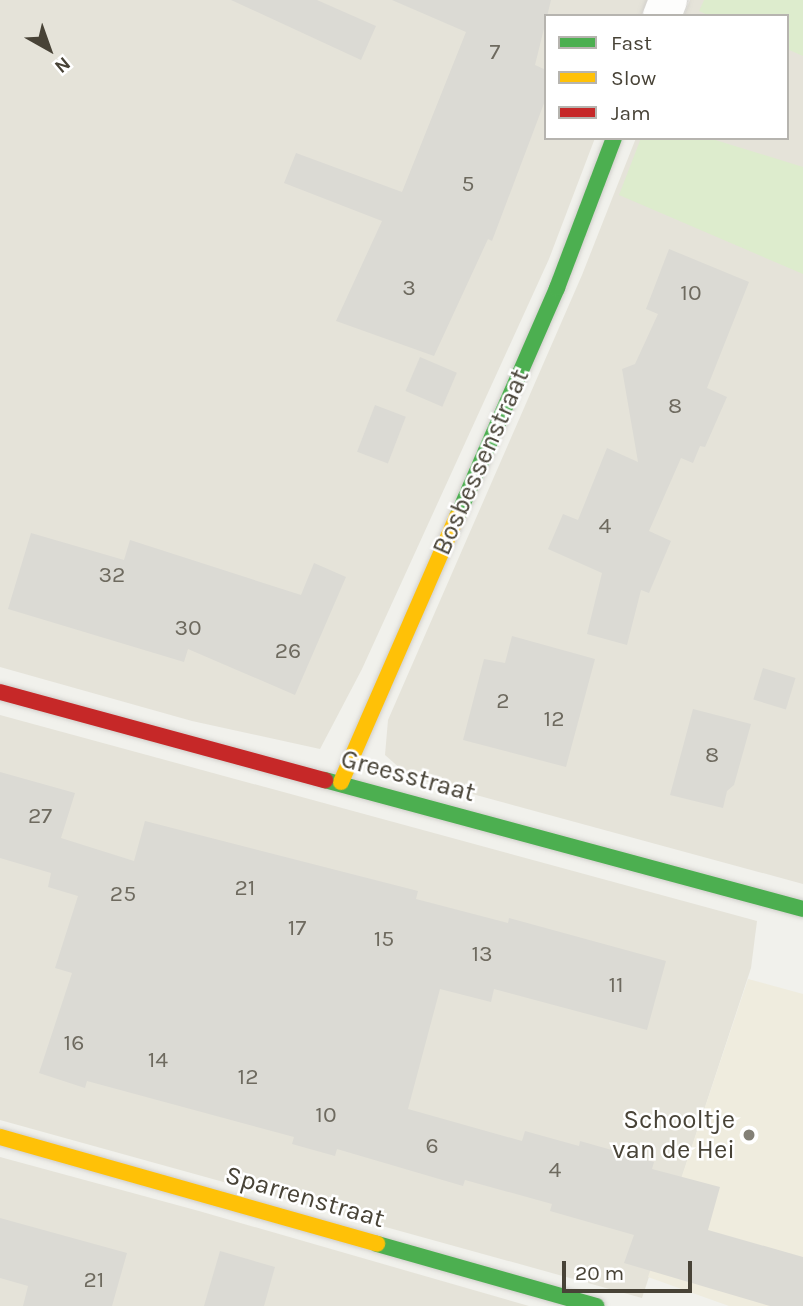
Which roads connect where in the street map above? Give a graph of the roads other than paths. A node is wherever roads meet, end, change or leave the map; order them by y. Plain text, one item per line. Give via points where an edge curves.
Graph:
1 (613, 140) edge
2 (0, 692) edge
3 (341, 782) junction
4 (803, 909) edge
5 (0, 1138) edge
6 (596, 1306) edge

1 - 3 street, Bosbessenstraat via 557,288
2 - 3 street, Greesstraat
3 - 4 street, Greesstraat
5 - 6 street, Sparrenstraat

